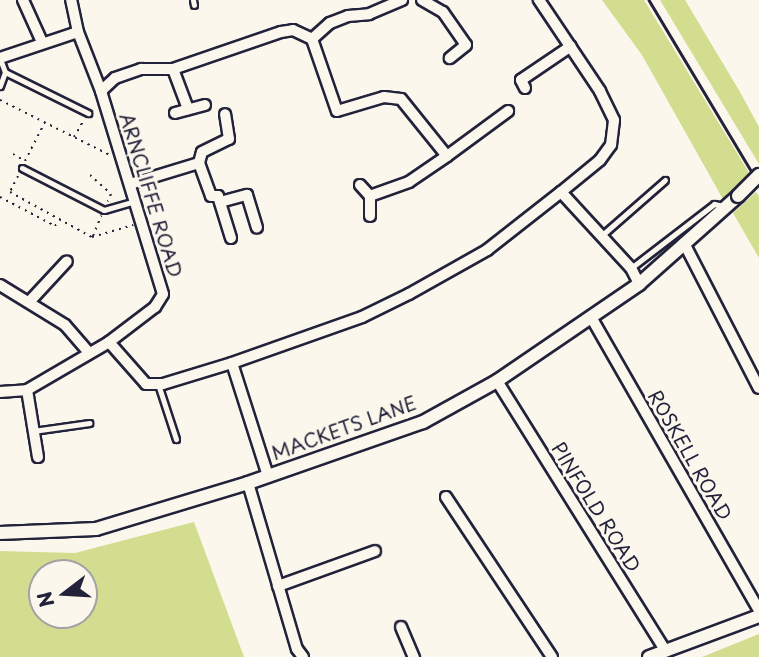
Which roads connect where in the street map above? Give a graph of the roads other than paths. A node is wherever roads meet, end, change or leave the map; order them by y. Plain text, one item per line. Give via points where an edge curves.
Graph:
1 (23, 0) edge
2 (72, 0) edge
3 (402, 0) edge
4 (422, 0) edge
5 (539, 0) edge
6 (78, 32) junction
7 (312, 39) junction
8 (42, 42) junction
9 (571, 46) junction
10 (450, 58) dead end
11 (0, 59) edge
12 (173, 69) junction
13 (5, 72) junction
14 (0, 86) edge
15 (525, 88) dead end
16 (101, 90) junction
17 (205, 104) dead end
18 (188, 109) junction
19 (508, 111) dead end
20 (88, 113) road end
21 (175, 113) dead end
22 (225, 114) dead end
23 (447, 156) junction
24 (199, 163) junction
25 (22, 168) road end
26 (759, 175) edge
27 (665, 180) dead end
28 (130, 184) junction
29 (360, 185) dead end
30 (561, 192) junction
31 (370, 196) junction
32 (135, 201) junction
33 (220, 202) junction
34 (725, 206) junction
35 (370, 216) dead end
36 (257, 228) dead end
37 (601, 236) junction
38 (231, 238) dead end
39 (684, 243) junction
40 (67, 261) dead end
41 (631, 268) junction
42 (0, 284) edge
43 (639, 284) junction
44 (30, 301) junction
45 (591, 317) junction
46 (109, 342) junction
47 (88, 351) junction
48 (232, 363) junction
49 (497, 381) junction
50 (158, 384) junction
51 (759, 388) edge
52 (27, 390) junction
53 (0, 392) edge
54 (89, 423) dead end
55 (33, 431) junction
56 (176, 439) dead end
57 (37, 457) dead end
58 (268, 476) junction
59 (248, 482) junction
60 (445, 497) dead end
61 (0, 533) edge
62 (374, 551) dead end
63 (278, 586) junction
64 (759, 610) edge
65 (759, 616) edge
66 (401, 627) dead end
67 (666, 651) junction
68 (303, 657) edge
69 (414, 657) edge
70 (552, 657) edge
71 (649, 657) edge

1 - 8 street
2 - 6 street, ARNCLIFFE ROAD
3 - 7 street via 330,23
4 - 10 street via 443,12 466,45
5 - 9 street
6 - 8 street
6 - 16 street, ARNCLIFFE ROAD
7 - 12 street via 293,30 281,32
7 - 23 street via 337,111 384,97 401,99
8 - 11 street
9 - 15 street via 521,80
9 - 30 street via 614,120 611,145 600,160
11 - 13 lane
12 - 16 street via 141,69 115,78
12 - 18 street
13 - 14 lane
13 - 20 lane
16 - 28 street, ARNCLIFFE ROAD
17 - 18 street
18 - 21 street
19 - 23 street
22 - 24 street via 229,139 202,152
23 - 31 street via 409,182
24 - 28 street
24 - 33 street via 211,195 218,196
25 - 32 lane via 104,210
26 - 34 street, MACKETS LANE, bridge
27 - 37 lane
28 - 32 street, ARNCLIFFE ROAD
29 - 31 street
30 - 37 street
30 - 48 street via 486,250 409,293 362,317
31 - 35 street
32 - 46 street, ARNCLIFFE ROAD via 163,294 155,307
33 - 36 street via 247,195
33 - 38 street
34 - 39 street, MACKETS LANE
34 - 41 lane, MACKETS LANE via 714,204
37 - 41 street
39 - 43 street, MACKETS LANE
39 - 51 street
40 - 44 street
41 - 43 street
42 - 44 street
43 - 45 street, MACKETS LANE
44 - 47 street via 65,325
45 - 49 street, MACKETS LANE
45 - 64 street, ROSKELL ROAD
46 - 47 street, ARNCLIFFE ROAD
46 - 50 street via 146,384
47 - 52 street, ARNCLIFFE ROAD
48 - 50 street
48 - 58 street
49 - 58 street, MACKETS LANE via 423,422
49 - 67 street, PINFOLD ROAD
50 - 56 lane
52 - 53 street, ARNCLIFFE ROAD
52 - 55 street
54 - 55 lane
55 - 57 street
58 - 59 street, MACKETS LANE
59 - 61 street, MACKETS LANE via 96,529
59 - 63 street
60 - 70 street
62 - 63 street
63 - 68 street
65 - 67 street
66 - 69 street
67 - 71 street

